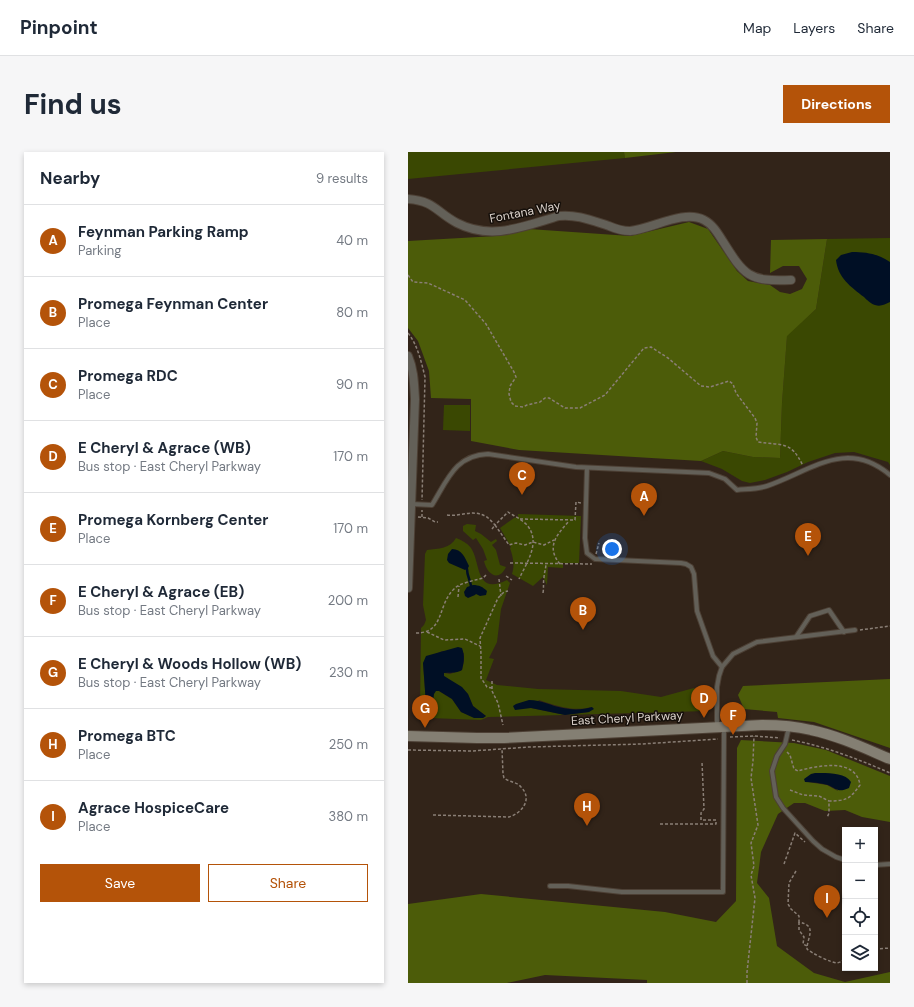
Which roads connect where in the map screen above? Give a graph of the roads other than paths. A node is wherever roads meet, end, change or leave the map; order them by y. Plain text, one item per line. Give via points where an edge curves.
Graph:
1 (408, 199) edge
2 (791, 280) dead end
3 (408, 356) edge
4 (587, 468) junction
5 (890, 475) edge
6 (410, 504) edge
7 (408, 588) edge
8 (856, 630) road end
9 (844, 632) junction
10 (796, 637) junction
11 (722, 666) junction
12 (720, 726) junction
13 (789, 726) junction
14 (408, 736) edge
15 (890, 759) edge
16 (842, 859) edge
17 (890, 864) edge
18 (878, 865) edge
19 (550, 886) dead end

1 - 2 street, Fontana Way via 425,202 456,222 472,230 484,232 503,231 567,215 626,231 680,218 696,217 711,225 743,271 759,279
3 - 6 street via 415,399
4 - 5 lane via 709,473 725,479 737,490 766,486 842,458 869,462
4 - 6 lane via 478,454 468,457 452,471 432,505
4 - 11 lane via 587,553 595,559 681,563 691,567 694,574 697,611 713,656
6 - 7 street
8 - 9 lane
9 - 10 lane
9 - 10 lane via 829,610 810,616
10 - 11 lane via 757,642 744,647
11 - 12 lane via 717,687
12 - 13 street, East Cheryl Parkway
12 - 14 street, East Cheryl Parkway via 496,738
12 - 19 lane via 723,892 622,892
13 - 15 street, East Cheryl Parkway via 830,735
13 - 16 lane via 784,748 773,764 772,776 776,797 813,841 822,849
17 - 18 lane

